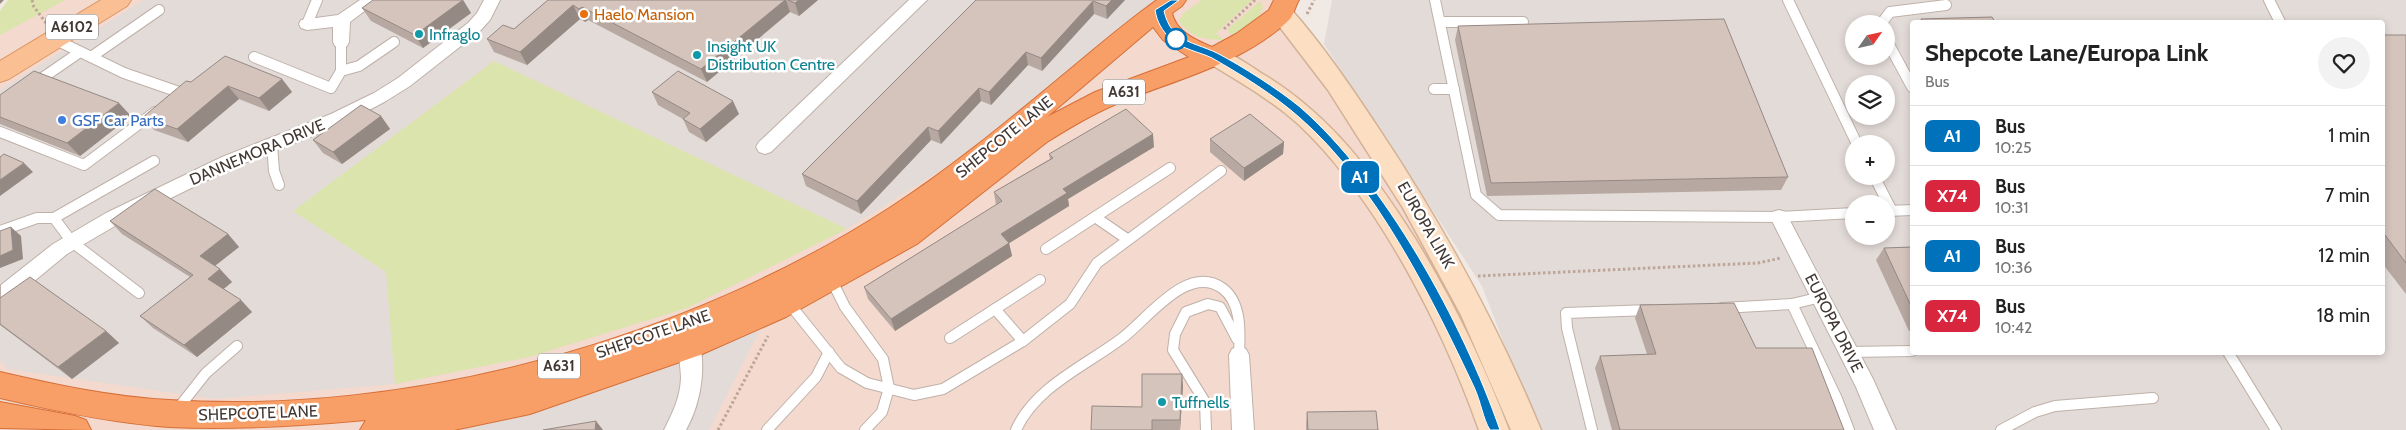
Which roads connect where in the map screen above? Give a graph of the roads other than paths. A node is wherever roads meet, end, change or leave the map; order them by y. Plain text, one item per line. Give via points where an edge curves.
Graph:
1 (89, 0) edge
2 (118, 0) edge
3 (317, 0) edge
4 (371, 0) edge
5 (492, 0) edge
6 (919, 0) edge
7 (1435, 0) edge
8 (1788, 0) edge
9 (2269, 0) edge
10 (1167, 4) edge
11 (1281, 5) edge
12 (1946, 5) dead end
13 (159, 10) dead end
14 (1888, 15) edge
15 (342, 20) junction
16 (2279, 20) edge
17 (1440, 22) junction
18 (1523, 22) edge
19 (308, 24) joint
20 (50, 32) junction
21 (342, 42) joint
22 (394, 42) dead end
23 (80, 52) junction
24 (0, 54) edge
25 (1214, 56) junction
26 (1895, 56) edge
27 (91, 57) junction
28 (254, 57) dead end
29 (341, 71) junction
30 (0, 74) edge
31 (1910, 83) edge
32 (1434, 89) dead end
33 (1454, 89) junction
34 (24, 91) edge
35 (0, 132) edge
36 (1853, 135) edge
37 (272, 145) junction
38 (766, 147) dead end
39 (154, 161) dead end
40 (982, 166) junction
41 (1170, 168) dead end
42 (1221, 171) dead end
43 (279, 185) dead end
44 (1910, 210) edge
45 (1895, 211) edge
46 (1845, 213) edge
47 (1095, 217) junction
48 (1779, 217) junction
49 (54, 218) junction
50 (0, 231) edge
51 (1127, 239) junction
52 (72, 242) junction
53 (1046, 249) dead end
54 (831, 279) junction
55 (1040, 280) dead end
56 (8, 291) edge
57 (139, 293) dead end
58 (785, 296) junction
59 (1821, 297) junction
60 (1792, 304) junction
61 (1710, 308) edge
62 (995, 309) junction
63 (1662, 310) edge
64 (688, 335) junction
65 (950, 338) dead end
66 (1023, 341) junction
67 (236, 346) dead end
68 (1239, 350) junction
69 (1910, 351) edge
70 (829, 352) junction
71 (1849, 352) junction
72 (2230, 355) edge
73 (0, 385) edge
74 (889, 388) junction
75 (2153, 398) dead end
76 (173, 413) junction
77 (0, 415) edge
78 (395, 420) edge
79 (75, 430) edge
80 (675, 430) edge
81 (767, 430) edge
82 (865, 430) edge
83 (1016, 430) edge
84 (1206, 430) edge
85 (1243, 430) edge
86 (1494, 430) edge
87 (1526, 430) edge
88 (1592, 430) edge
89 (1849, 430) edge
90 (1885, 430) edge
91 (2001, 430) edge
92 (2276, 430) edge

1 - 20 main road, A6102
2 - 20 main road, A6102
3 - 19 lane
4 - 15 street
5 - 37 street, DANNEMORA DRIVE via 474,27 404,82 337,119
6 - 38 street
7 - 17 lane
8 - 36 lane
9 - 16 lane
10 - 25 highway, SHEPCOTE LANE via 1162,22 1175,38
10 - 40 highway, SHEPCOTE LANE / A631
11 - 25 highway, SHEPCOTE LANE via 1245,40
11 - 87 street, EUROPA LINK via 1394,170 1458,280
12 - 14 lane via 1890,12
13 - 27 lane
15 - 19 street
15 - 21 street
17 - 18 lane
17 - 33 lane
20 - 23 lane
20 - 24 main road, A6102
20 - 30 main road, A6102
21 - 29 lane
22 - 29 lane via 360,66
23 - 27 lane
23 - 34 lane
25 - 40 highway, SHEPCOTE LANE / A631 via 1104,99
25 - 86 street, EUROPA LINK via 1270,89 1305,115 1336,146 1362,179 1416,262 1438,303 1480,389
26 - 31 lane
27 - 35 lane via 124,73 179,92 84,165
28 - 29 lane via 330,88
32 - 33 lane
33 - 48 lane via 1476,195 1498,215
37 - 43 lane via 274,171
37 - 52 street, DANNEMORA DRIVE via 171,188
39 - 49 lane
40 - 54 highway, SHEPCOTE LANE / A631 via 951,204 907,236
40 - 58 highway, SHEPCOTE LANE / A631 via 877,230
41 - 47 lane
42 - 51 lane
44 - 45 lane
46 - 48 lane
47 - 51 lane
47 - 53 lane
48 - 59 street, EUROPA DRIVE
49 - 50 lane via 37,218
49 - 52 lane
51 - 66 lane via 1097,263 1070,304
52 - 56 street, DANNEMORA DRIVE
52 - 57 lane
54 - 58 highway via 815,274
54 - 74 lane via 845,307 883,359
55 - 62 lane
58 - 64 highway, SHEPCOTE LANE / A631
58 - 70 lane
59 - 60 lane
59 - 71 street, EUROPA DRIVE
60 - 61 lane
60 - 89 lane
62 - 65 lane
62 - 66 lane
63 - 88 lane via 1566,313
64 - 78 highway, SHEPCOTE LANE / A631 via 530,401
64 - 80 street via 691,379 687,408
66 - 74 lane via 943,388 914,395
67 - 76 lane via 206,373
68 - 83 lane via 1236,307 1230,294 1212,282 1198,280 1180,289 1124,337 1035,400 1018,422
68 - 84 lane via 1220,307 1208,304 1186,312 1175,334 1173,350 1205,402
68 - 85 street
69 - 71 lane
70 - 74 lane via 840,368 867,384
70 - 81 lane via 816,377
71 - 90 street, EUROPA DRIVE
72 - 92 lane
73 - 76 highway, SHEPCOTE LANE / A631 via 109,407
74 - 82 lane via 882,412
75 - 91 lane via 2055,406 2035,412
76 - 78 highway, SHEPCOTE LANE / A631 via 294,413
77 - 79 highway

